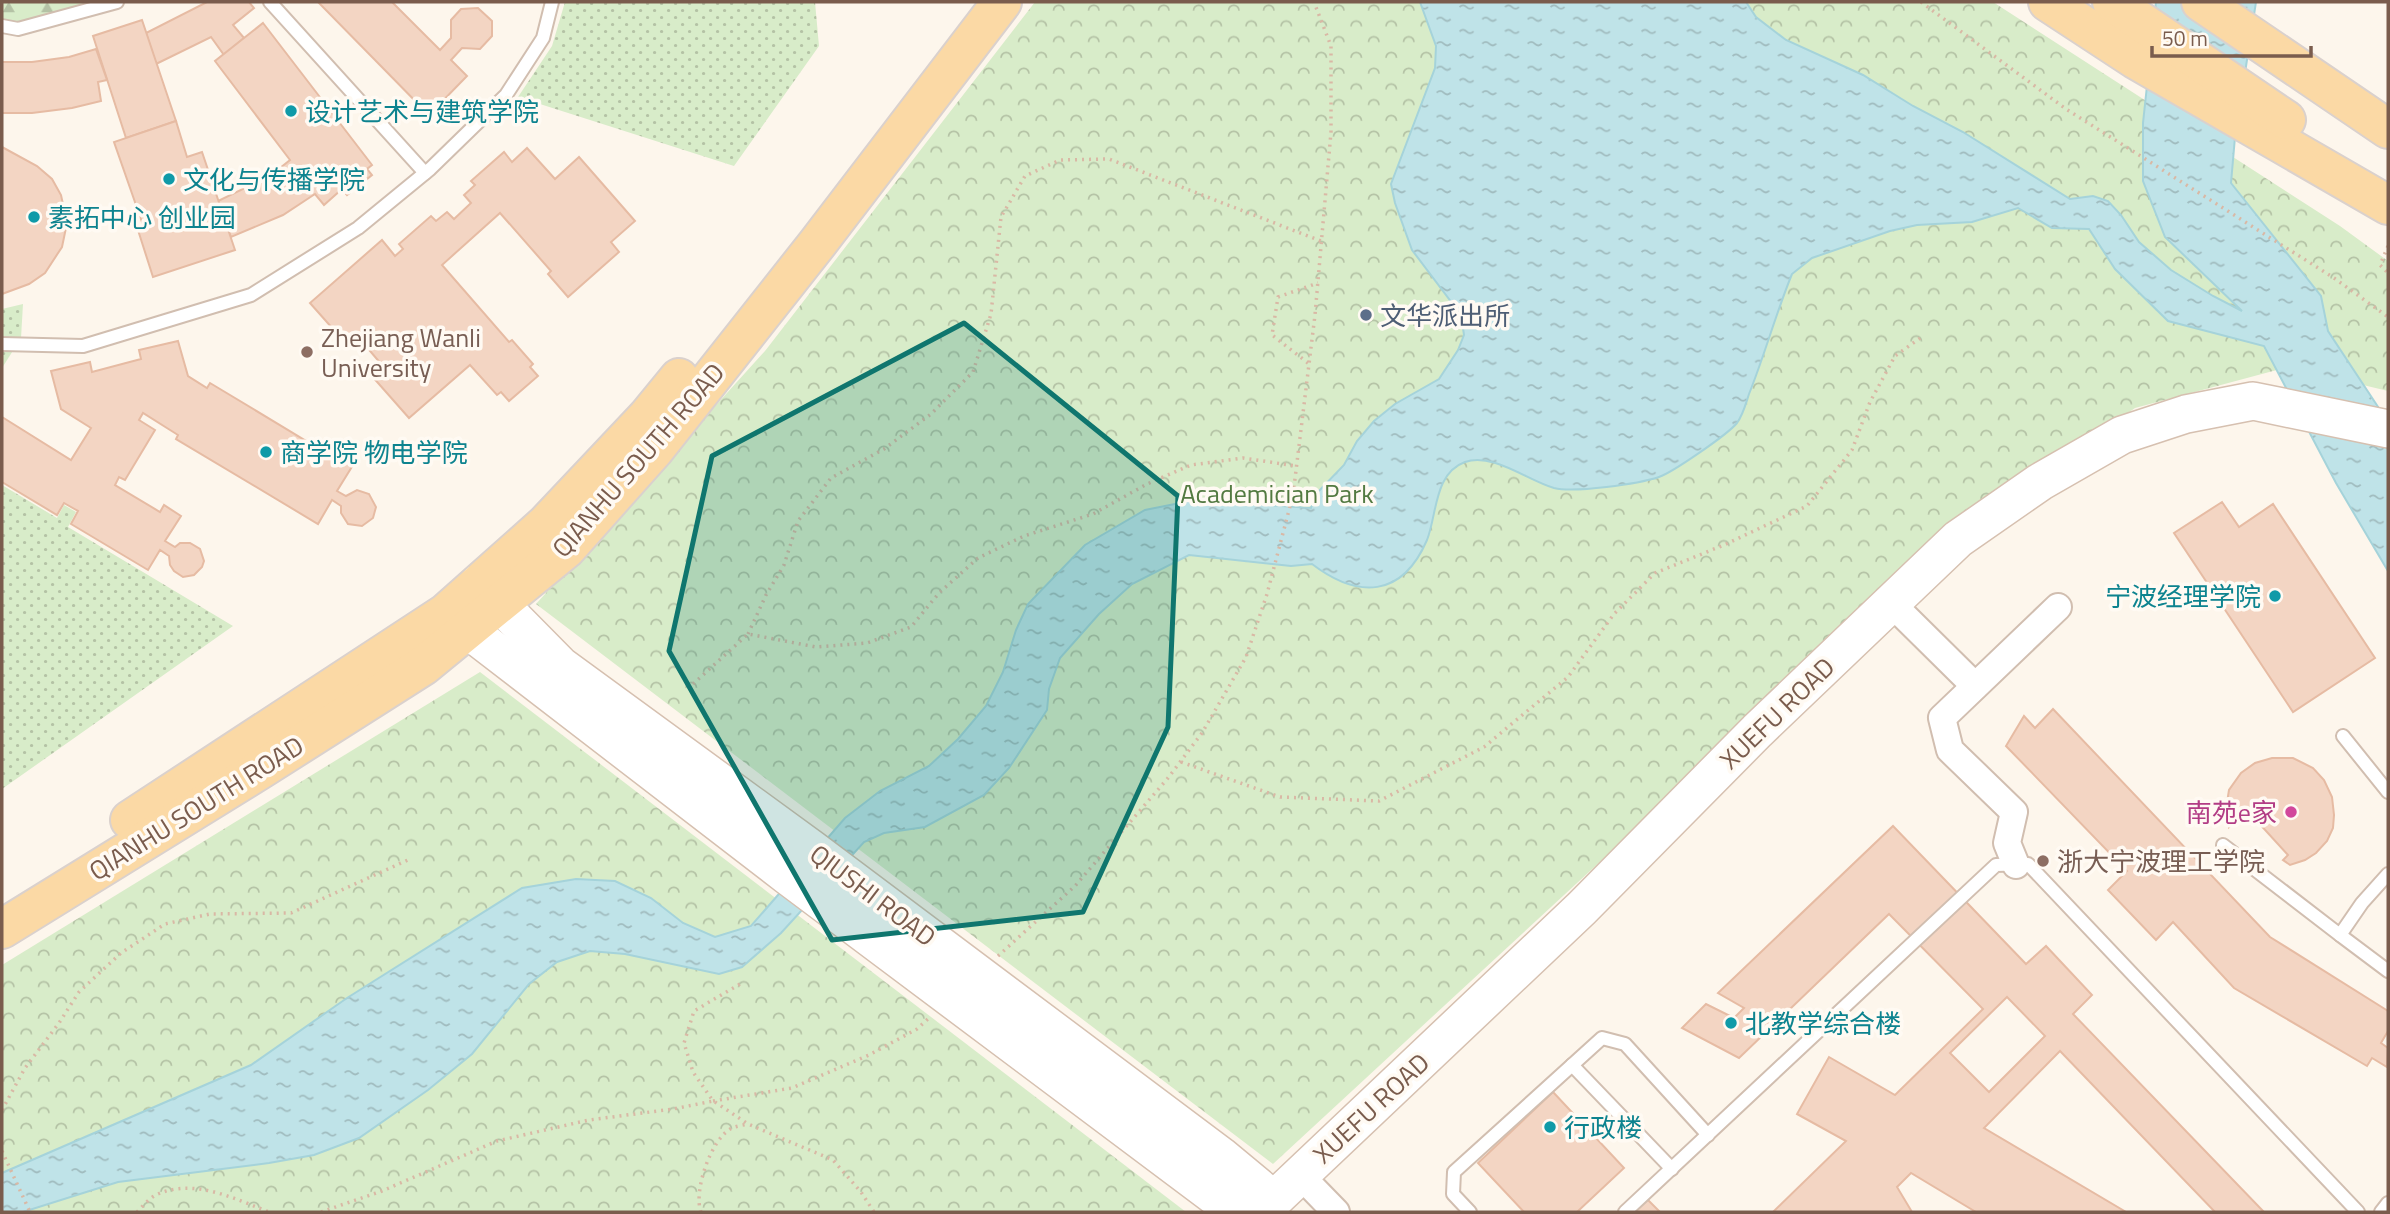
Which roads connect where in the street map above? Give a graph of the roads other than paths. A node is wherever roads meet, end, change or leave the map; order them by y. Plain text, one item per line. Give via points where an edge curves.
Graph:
1 (117, 2) edge
2 (270, 2) edge
3 (552, 2) edge
4 (973, 2) edge
5 (1002, 2) edge
6 (2048, 2) edge
7 (2202, 2) edge
8 (2116, 5) edge
9 (2240, 21) edge
10 (2, 26) edge
11 (2268, 122) junction
12 (2388, 129) edge
13 (425, 173) junction
14 (2388, 190) edge
15 (2388, 205) edge
16 (2, 344) edge
17 (2388, 429) edge
18 (489, 594) junction
19 (1891, 603) junction
20 (2058, 607) dead end
21 (457, 621) junction
22 (1975, 686) junction
23 (2343, 736) dead end
24 (2388, 792) edge
25 (2223, 845) dead end
26 (2016, 864) junction
27 (2388, 874) edge
28 (2, 903) edge
29 (2, 929) edge
30 (2340, 935) junction
31 (2388, 971) edge
32 (1572, 1065) junction
33 (1708, 1135) junction
34 (1672, 1168) junction
35 (1280, 1200) edge
36 (2388, 1203) edge
37 (1236, 1212) edge
38 (1336, 1212) edge
39 (1469, 1212) edge
40 (1625, 1212) edge
41 (2358, 1212) edge
42 (2381, 1212) edge

1 - 10 lane via 18,29
2 - 13 lane
3 - 13 lane via 543,38 506,95
4 - 18 main road, QIANHU SOUTH ROAD via 744,299 647,417 546,524
5 - 18 main road, QIANHU SOUTH ROAD via 655,449 566,549
6 - 11 main road via 2135,60
7 - 9 main road
8 - 11 main road
9 - 12 main road
11 - 14 main road
11 - 15 main road
13 - 16 lane via 359,228 251,295 83,346
17 - 19 street, XUEFU ROAD via 2253,401 2186,414 2122,435 2040,482 1958,539
18 - 21 main road, QIANHU SOUTH ROAD
18 - 35 street, QIUSHI ROAD via 561,666
19 - 22 street
19 - 35 street, XUEFU ROAD
20 - 22 street
21 - 28 main road, QIANHU SOUTH ROAD
21 - 29 main road, QIANHU SOUTH ROAD via 423,666
21 - 37 street, QIUSHI ROAD
22 - 26 street via 1942,718 1950,750 2014,812 2007,843
23 - 24 lane
25 - 30 lane
26 - 33 lane via 1996,865
26 - 41 lane via 2028,864
27 - 30 lane
30 - 31 lane
32 - 33 lane via 1602,1038 1625,1044
32 - 34 lane
32 - 39 lane via 1454,1172 1453,1194
33 - 34 lane
34 - 40 lane
35 - 38 street
36 - 42 lane

